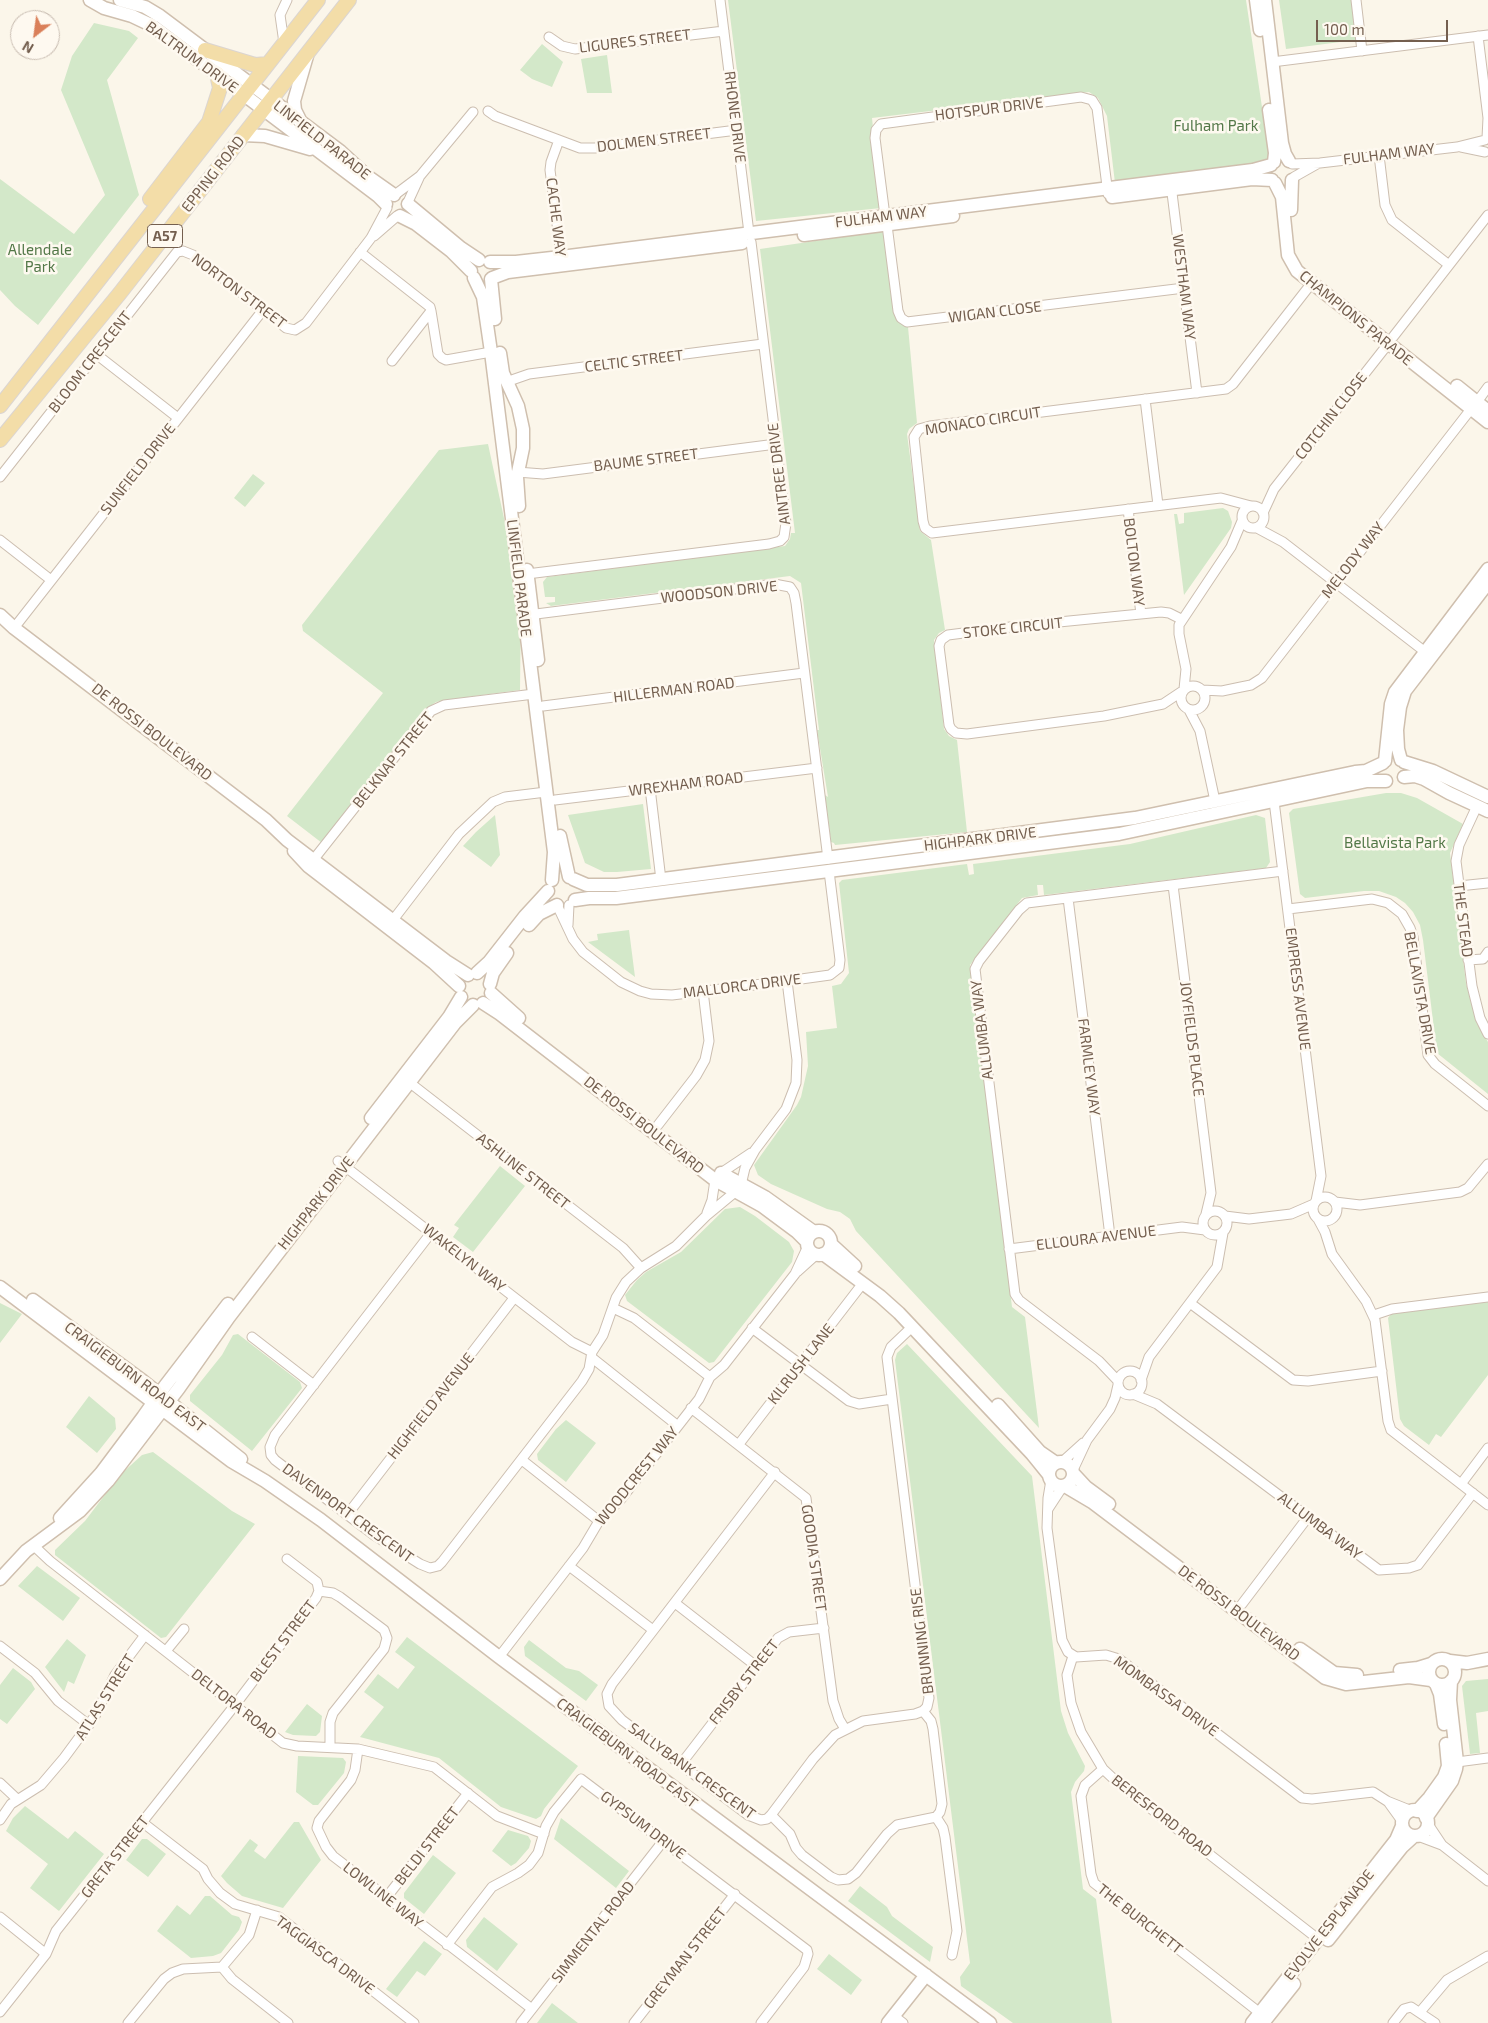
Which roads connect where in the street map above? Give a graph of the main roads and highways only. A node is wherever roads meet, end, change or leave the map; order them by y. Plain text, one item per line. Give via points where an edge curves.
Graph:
1 (318, 0) edge
2 (349, 0) edge
3 (205, 50) road end
4 (268, 64) junction
5 (217, 74) road end
6 (98, 281) junction
7 (0, 406) edge
8 (0, 440) edge

1 - 4 main road, EPPING ROAD
2 - 8 main road, EPPING ROAD / A57 via 120,294
3 - 4 main road via 255,65
4 - 6 main road, EPPING ROAD
5 - 6 main road via 220,88 209,122 114,247
6 - 7 main road, EPPING ROAD

